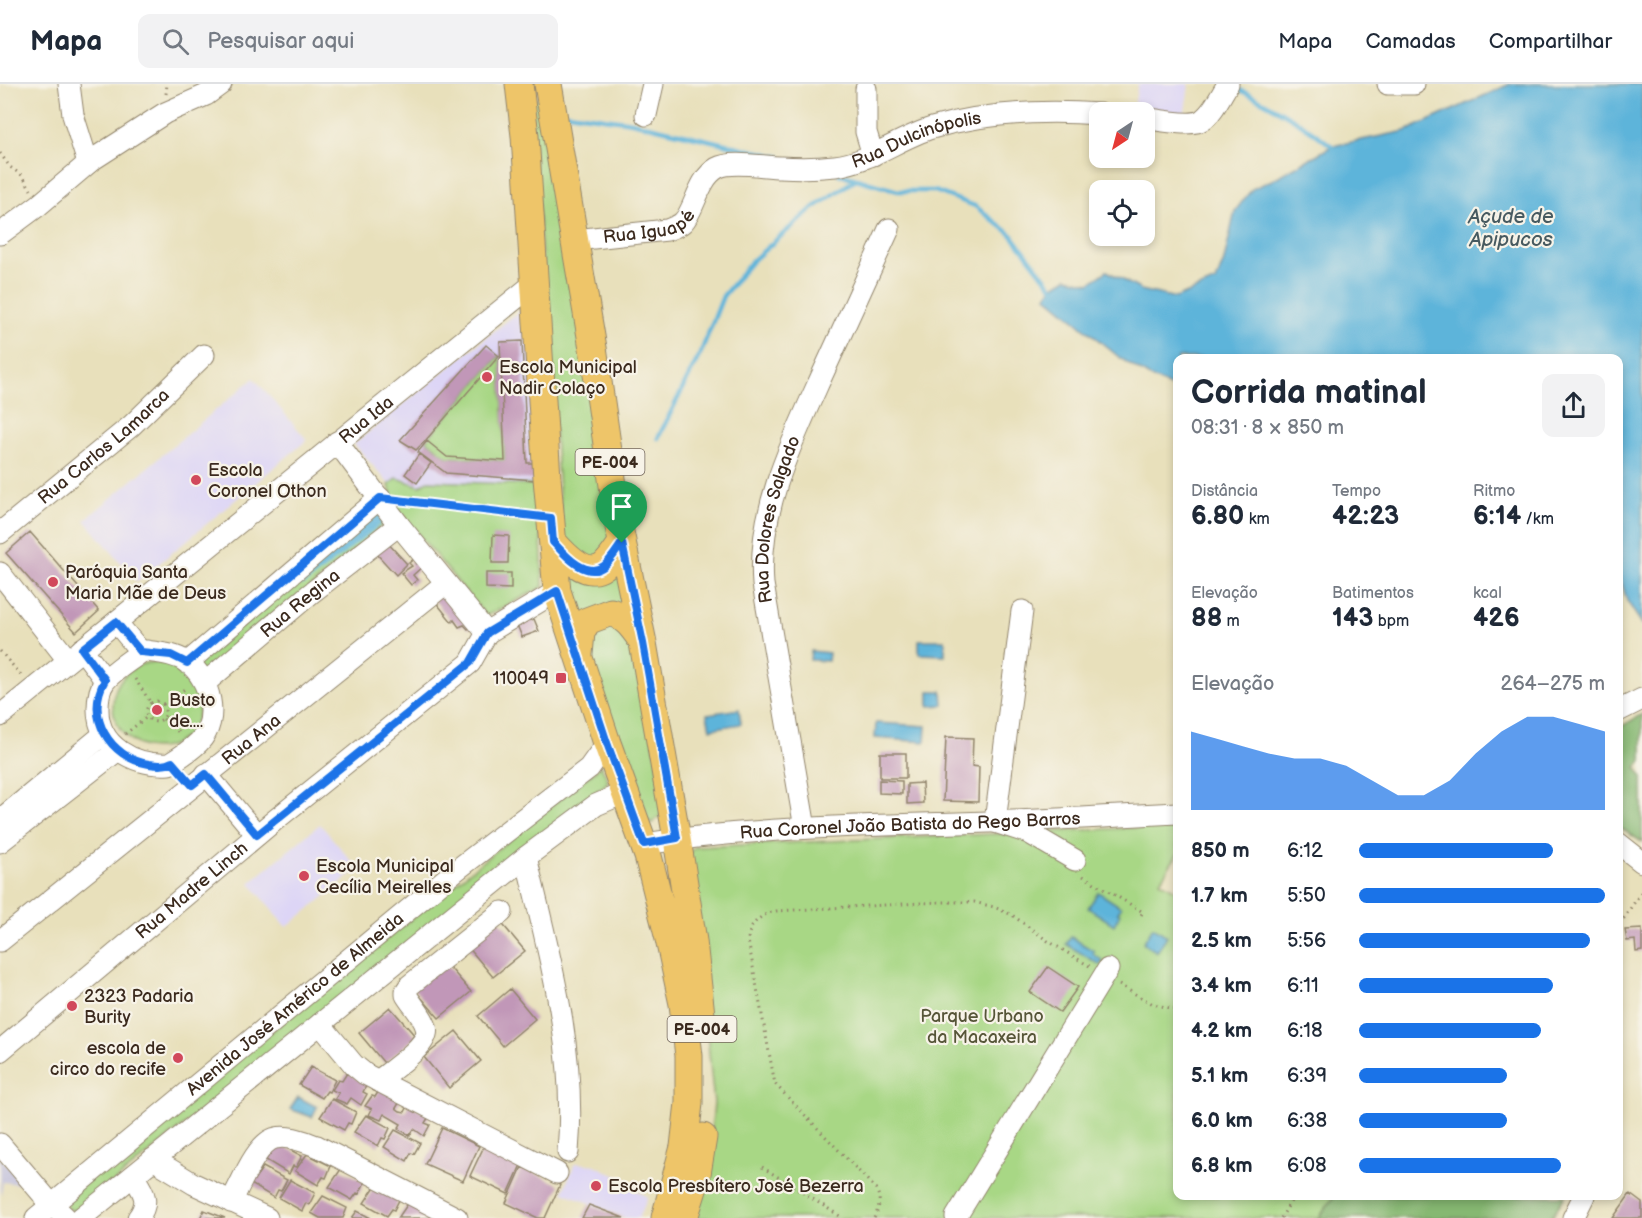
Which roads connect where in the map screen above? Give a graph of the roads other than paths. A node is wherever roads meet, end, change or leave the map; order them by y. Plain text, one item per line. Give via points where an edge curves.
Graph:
1 (69, 84) edge
2 (221, 84) edge
3 (519, 84) edge
4 (548, 84) edge
5 (653, 84) edge
6 (1228, 84) edge
7 (1388, 84) edge
8 (1414, 84) edge
9 (866, 88) dead end
10 (1089, 114) edge
11 (646, 115) dead end
12 (1155, 119) edge
13 (873, 155) junction
14 (88, 163) junction
15 (732, 165) joint
16 (888, 229) dead end
17 (0, 234) edge
18 (575, 240) junction
19 (536, 282) junction
20 (204, 355) dead end
21 (337, 442) junction
22 (380, 498) junction
23 (399, 525) junction
24 (552, 530) junction
25 (0, 533) edge
26 (622, 543) junction
27 (0, 573) edge
28 (446, 583) junction
29 (557, 591) junction
30 (1022, 611) dead end
31 (116, 622) junction
32 (487, 633) junction
33 (643, 643) junction
34 (141, 652) junction
35 (75, 654) junction
36 (579, 654) junction
37 (187, 663) junction
38 (105, 680) junction
39 (196, 685) junction
40 (1642, 699) edge
41 (1623, 708) edge
42 (0, 716) edge
43 (114, 740) junction
44 (194, 740) junction
45 (607, 743) junction
46 (172, 762) junction
47 (206, 774) junction
48 (626, 792) junction
49 (1173, 813) edge
50 (0, 820) edge
51 (995, 822) junction
52 (805, 828) junction
53 (257, 835) junction
54 (677, 838) junction
55 (0, 842) edge
56 (644, 844) junction
57 (1623, 847) edge
58 (526, 857) junction
59 (1642, 862) edge
60 (1077, 867) road end
61 (502, 912) dead end
62 (0, 941) edge
63 (1106, 972) road end
64 (320, 1024) junction
65 (0, 1051) edge
66 (378, 1081) junction
67 (0, 1144) edge
68 (568, 1152) dead end
69 (153, 1159) junction
70 (557, 1173) dead end
71 (133, 1176) junction
72 (1582, 1200) edge
73 (231, 1202) junction
74 (51, 1213) edge
75 (956, 1217) edge
76 (81, 1218) edge
77 (138, 1218) edge
78 (267, 1218) edge
79 (457, 1218) edge
80 (665, 1218) edge
81 (684, 1218) edge
82 (1573, 1218) edge

1 - 14 street
2 - 14 street via 165,113
3 - 19 main road, PE-004
4 - 18 main road, PE-004
5 - 11 street
6 - 12 street via 1200,121
7 - 8 street
9 - 13 street via 866,132
10 - 13 street, Rua Dulcinópolis via 1013,112 979,117 932,129
13 - 15 street, Rua Dulcinópolis via 836,166
14 - 17 street
15 - 18 street, Rua Iguapé via 718,168 709,176 678,226
16 - 52 street, Rua Dolores Salgado via 800,424 770,503 762,540 763,584
18 - 26 main road, PE-004
19 - 21 street, Rua Ida
19 - 24 main road, PE-004
20 - 25 street, Rua Carlos Lamarca via 138,420
21 - 22 street
21 - 31 street, Rua Ida
22 - 23 street
22 - 37 street, Rua Regina
23 - 28 street
23 - 39 street, Rua Regina
24 - 26 main road via 579,566 592,569 603,567
24 - 29 main road, PE-004
26 - 33 main road, PE-004
27 - 35 street
28 - 32 street
28 - 47 street, Rua Ana
29 - 32 street
29 - 36 main road, PE-004
30 - 51 street
31 - 34 street
31 - 35 street, Rua Ida
32 - 53 street, Rua Madre Linch via 470,663
33 - 36 main road via 630,622 610,612 586,621
33 - 54 main road, PE-004
34 - 37 street via 171,655
34 - 38 street
35 - 38 street
35 - 42 street, Rua Ida
36 - 45 main road, PE-004
37 - 39 street via 196,670
38 - 43 street via 98,697 98,717
39 - 44 street via 209,695 211,711 208,726
40 - 41 street
43 - 46 street via 131,758 157,765
43 - 50 street
43 - 55 street
44 - 46 street
44 - 47 street
45 - 48 main road, PE-004
45 - 74 street, Avenida José Américo de Almeida via 589,768 454,872
46 - 47 street
47 - 53 street
47 - 62 street, Rua Ana
48 - 56 main road, PE-004
48 - 58 street, Avenida José Américo de Almeida via 596,805
49 - 51 street, Rua Coronel João Batista do Rego Barros
51 - 52 street, Rua Coronel João Batista do Rego Barros
51 - 60 street via 1029,832
52 - 54 street, Rua Coronel João Batista do Rego Barros
53 - 65 street, Rua Madre Linch
54 - 56 street, Rua Coronel João Batista do Rego Barros
54 - 81 main road, PE-004 via 693,941 706,1103 696,1180
56 - 80 main road, PE-004 via 683,1004 689,1056 684,1147
57 - 59 street
58 - 64 street, Avenida José Américo de Almeida
58 - 68 street via 562,1018 570,1091
61 - 66 street via 410,985 406,995 427,1028 426,1039
63 - 75 street
64 - 66 street via 354,1065
64 - 69 street, Avenida José Américo de Almeida
66 - 70 street
67 - 74 street
69 - 71 street, Avenida José Américo de Almeida
69 - 73 street
71 - 76 street, Avenida José Américo de Almeida
71 - 77 street via 146,1201
72 - 82 street
73 - 78 street
73 - 79 street via 261,1147 275,1138 285,1138 316,1146

